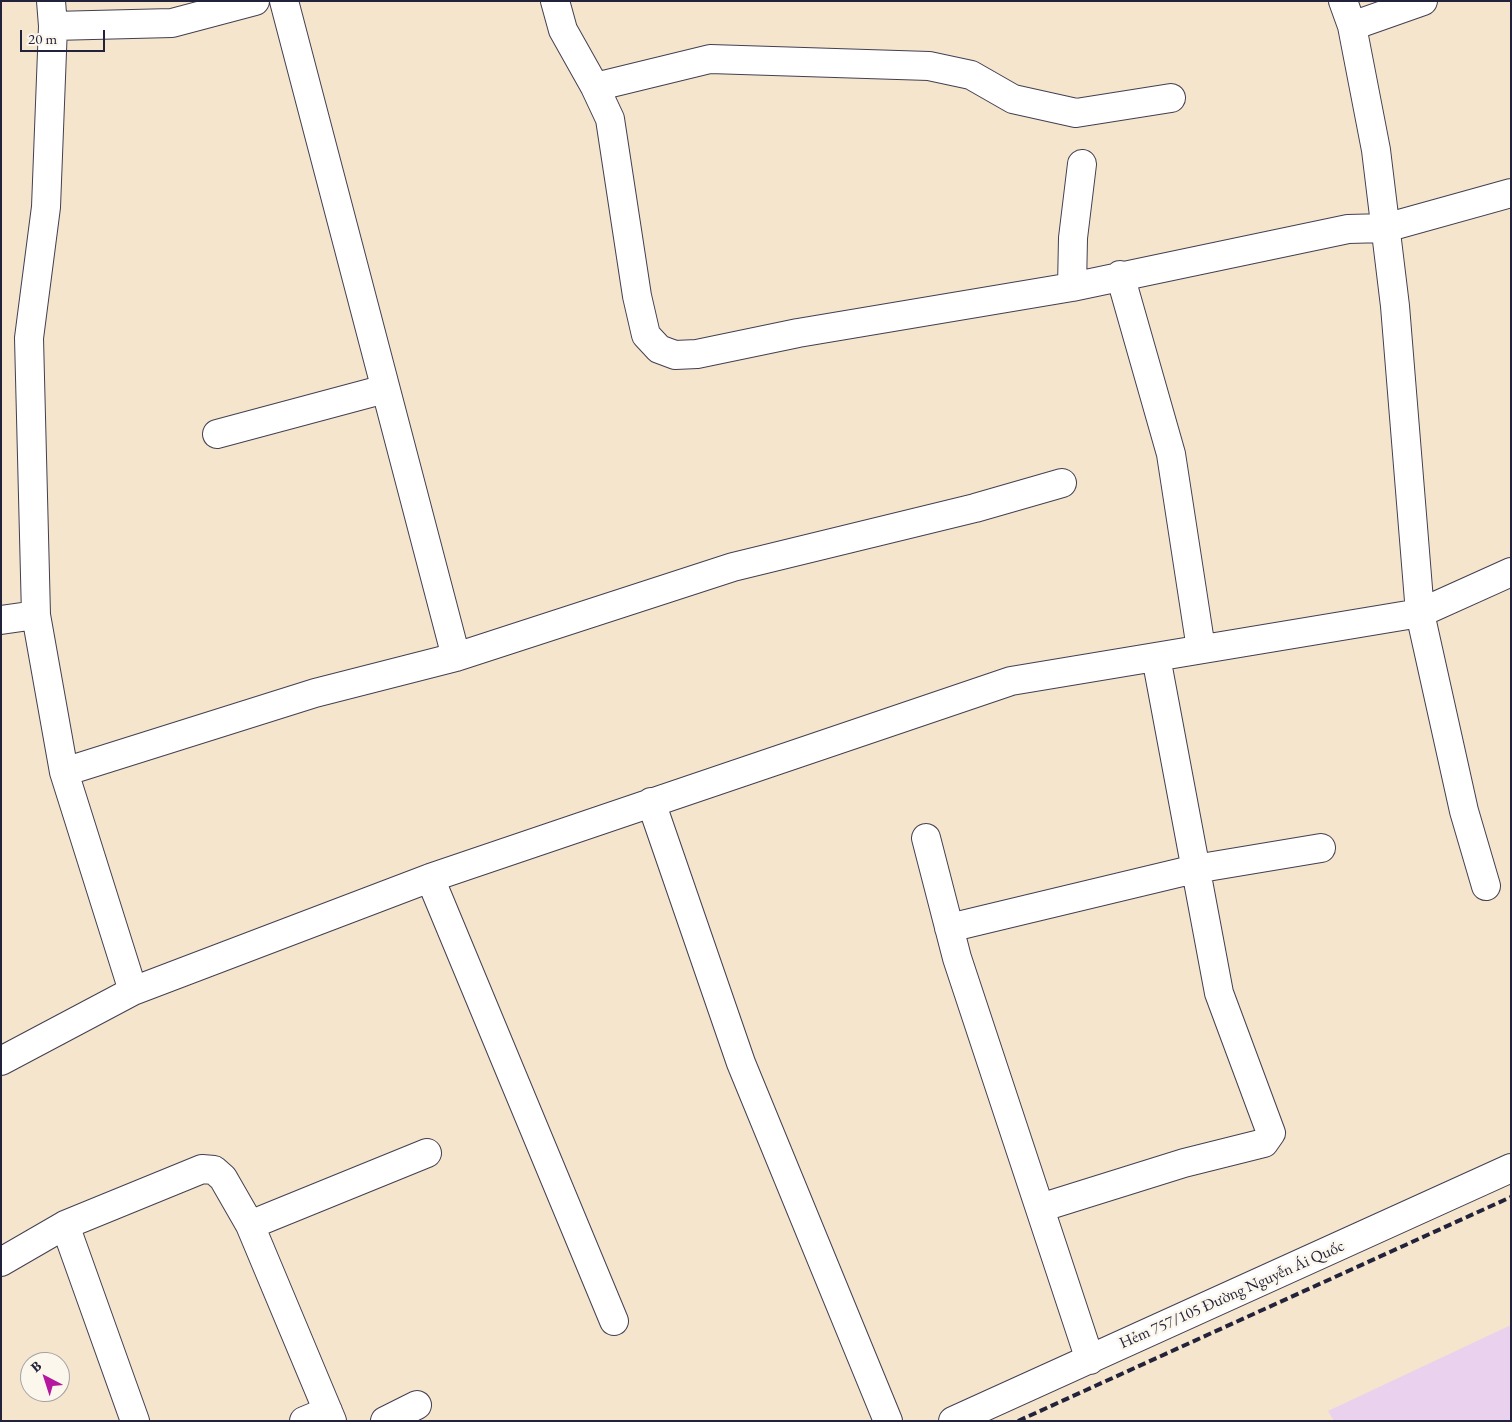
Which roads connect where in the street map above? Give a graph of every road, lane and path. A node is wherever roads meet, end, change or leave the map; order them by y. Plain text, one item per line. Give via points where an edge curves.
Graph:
1 (254, 1) edge
2 (284, 1) edge
3 (555, 1) edge
4 (1423, 1) edge
5 (172, 12) edge
6 (52, 14) edge
7 (1347, 14) edge
8 (595, 86) junction
9 (1171, 98) dead end
10 (1082, 164) dead end
11 (1511, 193) edge
12 (1385, 228) junction
13 (1120, 275) junction
14 (1072, 287) junction
15 (385, 389) junction
16 (217, 434) dead end
17 (1062, 484) dead end
18 (1511, 572) edge
19 (1420, 612) junction
20 (36, 616) junction
21 (1, 620) edge
22 (1201, 649) junction
23 (456, 657) junction
24 (1156, 657) junction
25 (64, 772) junction
26 (651, 802) junction
27 (926, 838) dead end
28 (1321, 848) dead end
29 (1195, 869) junction
30 (430, 878) junction
31 (1486, 886) dead end
32 (949, 928) junction
33 (133, 991) junction
34 (1, 1061) edge
35 (427, 1153) dead end
36 (1511, 1168) edge
37 (1040, 1208) junction
38 (65, 1225) junction
39 (250, 1226) junction
40 (1, 1262) edge
41 (614, 1321) dead end
42 (1090, 1360) junction
43 (417, 1405) dead end
44 (322, 1418) edge
45 (134, 1421) edge
46 (386, 1421) edge
47 (888, 1421) edge
48 (953, 1421) edge

1 - 5 street
2 - 15 street
3 - 8 street via 563,30
4 - 7 street
5 - 6 street
6 - 20 street via 46,207 29,338
7 - 12 street via 1376,150
8 - 9 street via 710,59 930,66 971,75 1013,99 1076,113
8 - 14 street via 610,119 642,320 646,335 659,349 675,355 697,354 798,333
10 - 14 street via 1073,238
11 - 12 street
12 - 13 street via 1348,229 1138,274
12 - 19 street via 1395,306
13 - 14 street
13 - 22 street via 1171,454
15 - 16 street
15 - 23 street
17 - 23 street via 733,567
18 - 19 street
19 - 22 street
19 - 31 street via 1464,811
20 - 21 street
20 - 25 street
22 - 24 street
23 - 25 street via 315,693
24 - 26 street via 1012,681
24 - 29 street
25 - 33 street
26 - 30 street
26 - 47 street via 741,1063
27 - 32 street
28 - 29 street
29 - 32 street
29 - 37 street via 1219,993 1271,1133 1264,1143 1184,1163
30 - 33 street
30 - 41 street
32 - 37 street
33 - 34 street
35 - 39 street
36 - 42 street, Hẻm 757/105 Đường Nguyễn Ái Quốc
37 - 42 street
38 - 39 street via 202,1169 214,1170 223,1178
38 - 40 street
38 - 45 street
39 - 44 street
42 - 48 street, Hẻm 757/105 Đường Nguyễn Ái Quốc
43 - 46 street

